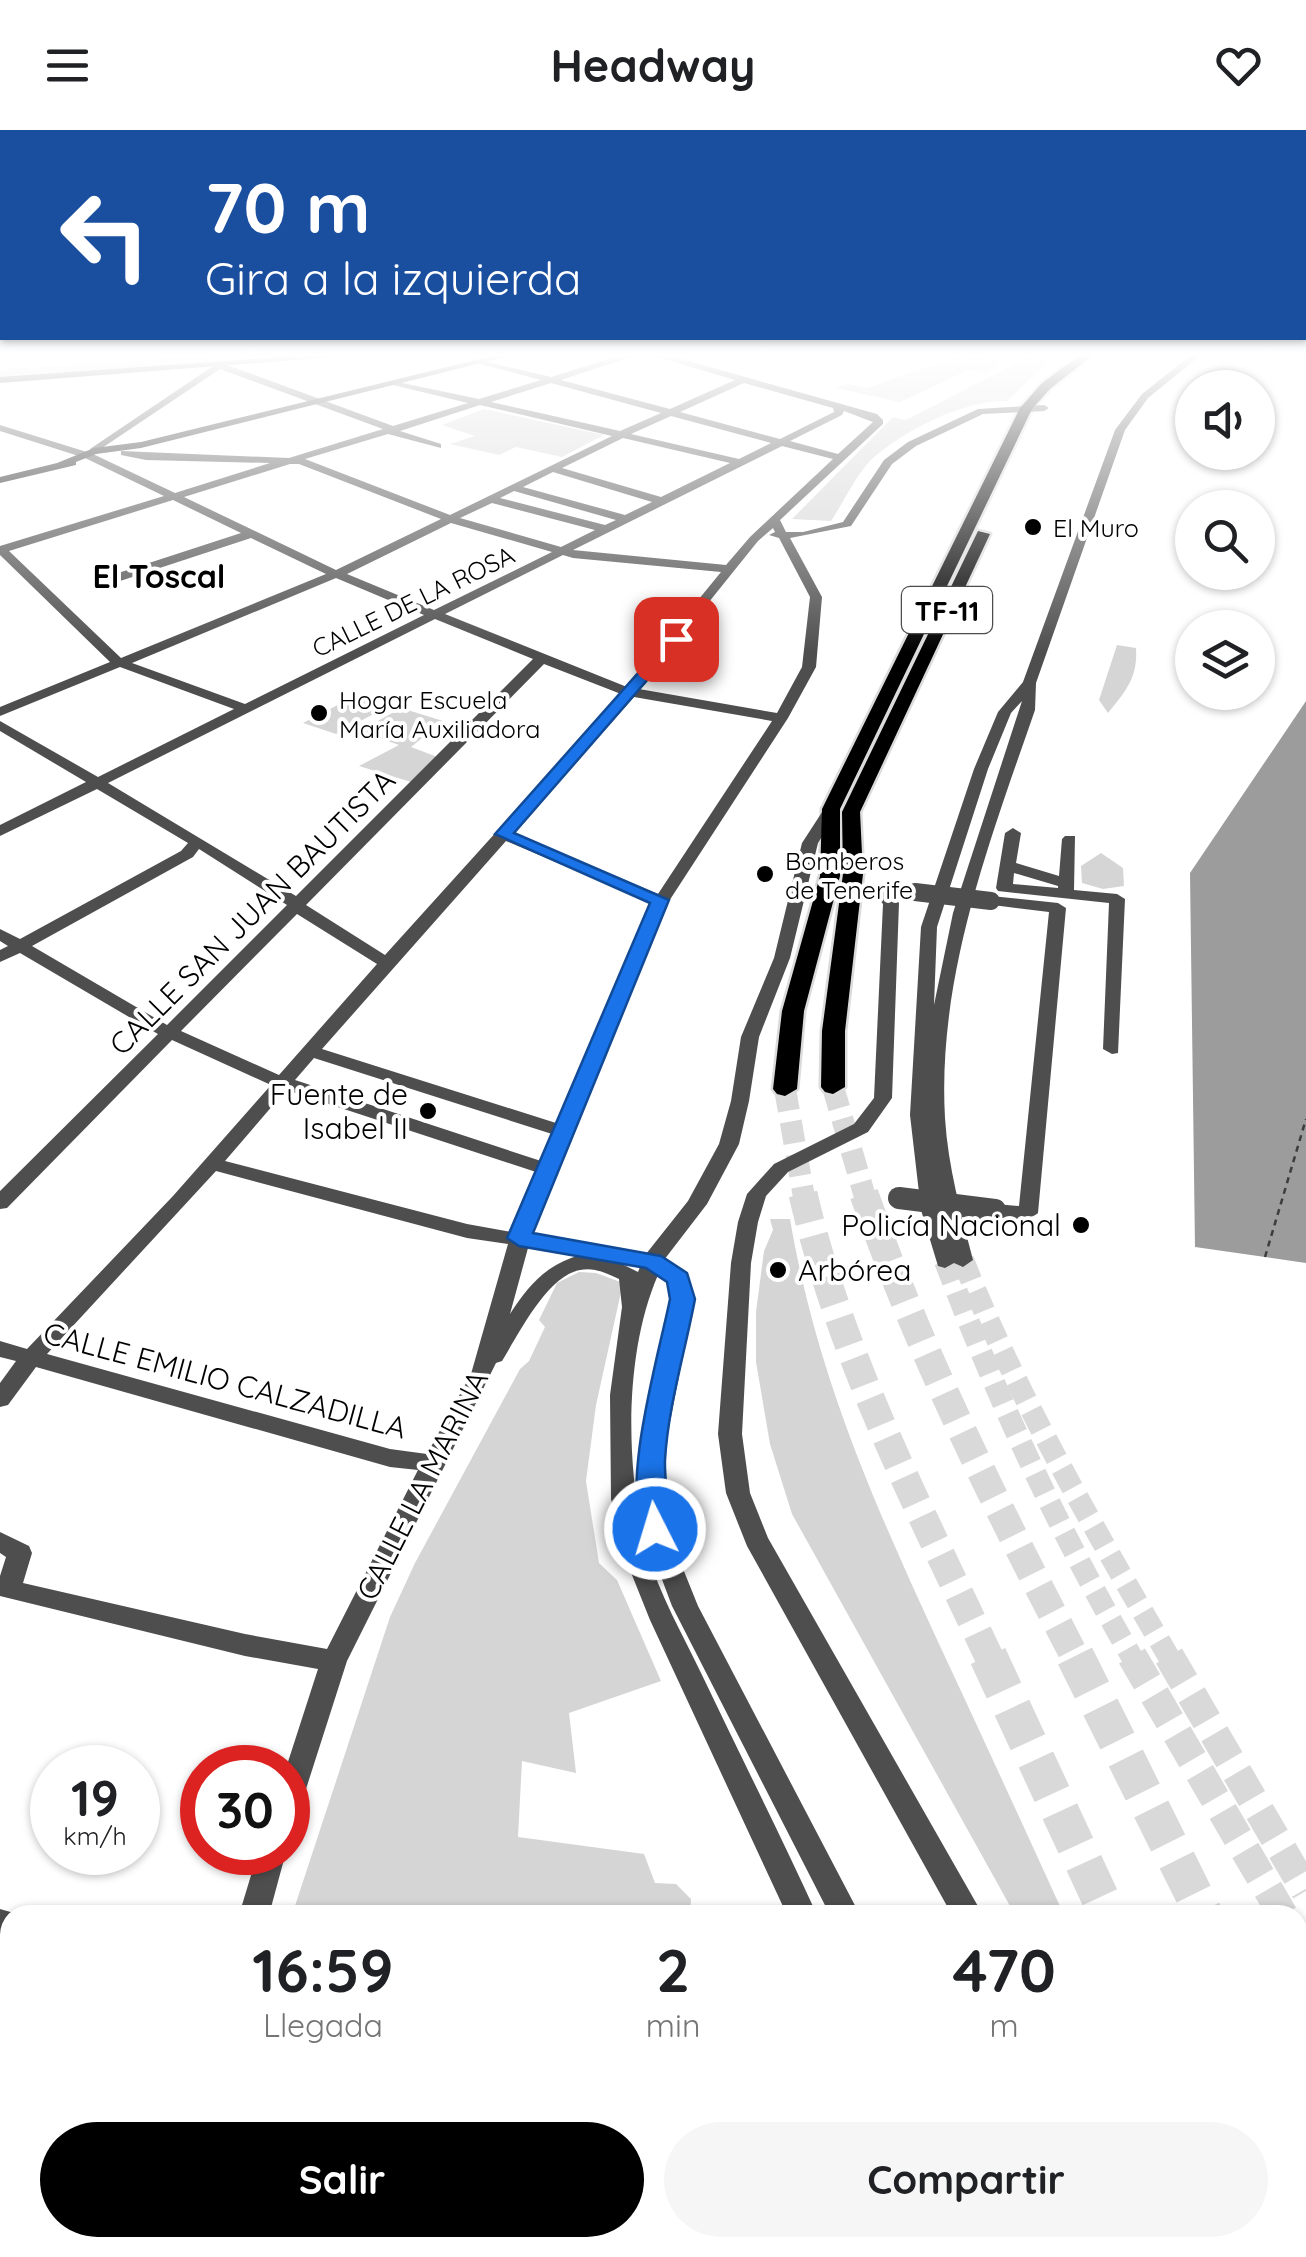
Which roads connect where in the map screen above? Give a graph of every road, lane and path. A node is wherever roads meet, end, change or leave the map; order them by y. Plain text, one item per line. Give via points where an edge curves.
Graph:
1 (88, 454) joint
2 (129, 454) edge
3 (321, 454) edge
4 (583, 454) edge
5 (708, 454) edge
6 (755, 454) edge
7 (826, 454) edge
8 (844, 454) edge
9 (897, 454) edge
10 (1005, 454) edge
11 (1021, 454) edge
12 (1111, 454) edge
13 (840, 458) junction
14 (300, 461) junction
15 (740, 462) junction
16 (554, 469) junction
17 (0, 480) edge
18 (514, 488) junction
19 (176, 498) junction
20 (490, 499) junction
21 (662, 501) junction
22 (451, 519) junction
23 (626, 519) junction
24 (779, 528) junction
25 (605, 529) junction
26 (252, 533) junction
27 (0, 550) edge
28 (562, 551) junction
29 (728, 569) junction
30 (336, 574) junction
31 (113, 579) dead end
32 (434, 615) junction
33 (542, 658) junction
34 (118, 662) junction
35 (1029, 683) junction
36 (630, 694) junction
37 (246, 708) junction
38 (0, 712) edge
39 (781, 718) junction
40 (0, 725) edge
41 (100, 782) junction
42 (841, 810) junction
43 (0, 831) edge
44 (1012, 833) dead end
45 (504, 834) junction
46 (1070, 839) dead end
47 (197, 841) junction
48 (1066, 889) junction
49 (660, 900) junction
50 (297, 904) junction
51 (0, 934) edge
52 (20, 947) junction
53 (0, 957) edge
54 (386, 963) junction
55 (169, 1033) junction
56 (1112, 1049) dead end
57 (312, 1052) junction
58 (282, 1083) junction
59 (833, 1086) tunnel mouth
60 (785, 1089) tunnel mouth
61 (562, 1131) junction
62 (211, 1164) junction
63 (546, 1169) junction
64 (899, 1198) dead end
65 (0, 1203) edge
66 (519, 1238) junction
67 (653, 1262) junction
68 (632, 1308) junction
69 (0, 1349) edge
70 (31, 1358) junction
71 (482, 1374) junction
72 (0, 1399) edge
73 (434, 1463) junction
74 (10, 1547) edge
75 (334, 1661) junction
76 (307, 1745) edge
77 (265, 1875) edge
78 (262, 1886) junction
79 (246, 1905) edge
80 (257, 1905) edge
81 (797, 1905) edge
82 (840, 1905) edge
83 (962, 1905) edge

1 - 17 street
1 - 19 street
2 - 14 street
3 - 14 street
4 - 16 street
5 - 15 street
6 - 15 street, CALLE DE LA ROSA
7 - 13 street
8 - 13 street
9 - 24 street via 844,526
10 - 42 main road, TF-11
11 - 42 main road, TF-11
12 - 35 street
13 - 24 street
14 - 19 street
14 - 22 street
15 - 21 street, CALLE DE LA ROSA
16 - 18 street
16 - 21 street
18 - 20 street
18 - 23 street
19 - 26 street
19 - 27 street
20 - 22 street
20 - 25 street
21 - 23 street, CALLE DE LA ROSA
22 - 28 street
22 - 30 street
23 - 25 street, CALLE DE LA ROSA
24 - 29 street via 759,534
24 - 39 street, CALLE LA MARINA via 816,603 809,667
25 - 28 street, CALLE DE LA ROSA
26 - 30 street
26 - 31 street
27 - 34 street
28 - 29 street
28 - 32 street, CALLE DE LA ROSA
29 - 36 street
30 - 32 street
30 - 34 street
32 - 33 street
32 - 37 street, CALLE DE LA ROSA
33 - 36 street
33 - 50 street, CALLE SAN JUAN BAUTISTA
34 - 37 street
34 - 38 street
35 - 35 street via 1028,710 960,906 943,993 937,1142 954,1254 930,1210 919,1115 930,927 981,768 1005,712
36 - 39 street
36 - 45 street
37 - 41 street, CALLE DE LA ROSA
39 - 49 street, CALLE LA MARINA
40 - 41 street
41 - 43 street, CALLE DE LA ROSA
41 - 47 street
42 - 59 main road, TF-11 via 854,872 830,1039
42 - 60 main road, TF-11 via 827,831 828,886 786,1034
42 - 67 street via 810,843 782,958 750,1037 729,1144 697,1204
44 - 48 street via 1004,888
45 - 49 street
45 - 54 street
46 - 48 street
47 - 50 street
47 - 52 street via 186,854
48 - 56 street via 1117,899
49 - 61 street, CALLE LA MARINA
50 - 54 street
50 - 55 street, CALLE SAN JUAN BAUTISTA
51 - 52 street
52 - 53 street
52 - 55 street
54 - 57 street
55 - 58 street
55 - 65 street, CALLE SAN JUAN BAUTISTA
57 - 58 street
57 - 61 street
58 - 62 street
58 - 63 street
61 - 63 street, CALLE LA MARINA
62 - 66 street
62 - 70 street
63 - 66 street, CALLE LA MARINA
64 - 83 street, bridge via 1028,1213 1058,908 875,888 891,903 883,1098 861,1128 781,1168 757,1194 740,1263 730,1434 738,1493 756,1539
66 - 67 street
66 - 71 street, CALLE LA MARINA
67 - 68 street
67 - 82 street via 678,1279 682,1299 652,1453 655,1529 694,1624
68 - 71 street via 629,1276 594,1263 570,1263 541,1284
68 - 81 street via 621,1395 628,1526 663,1620
69 - 70 street, CALLE EMILIO CALZADILLA
70 - 72 street
70 - 73 street, CALLE EMILIO CALZADILLA via 390,1458
71 - 73 street, CALLE LA MARINA
73 - 75 street, CALLE LA MARINA
74 - 75 street via 8,1589
75 - 76 street, CALLE LA MARINA
77 - 78 street
78 - 79 street
78 - 80 street

